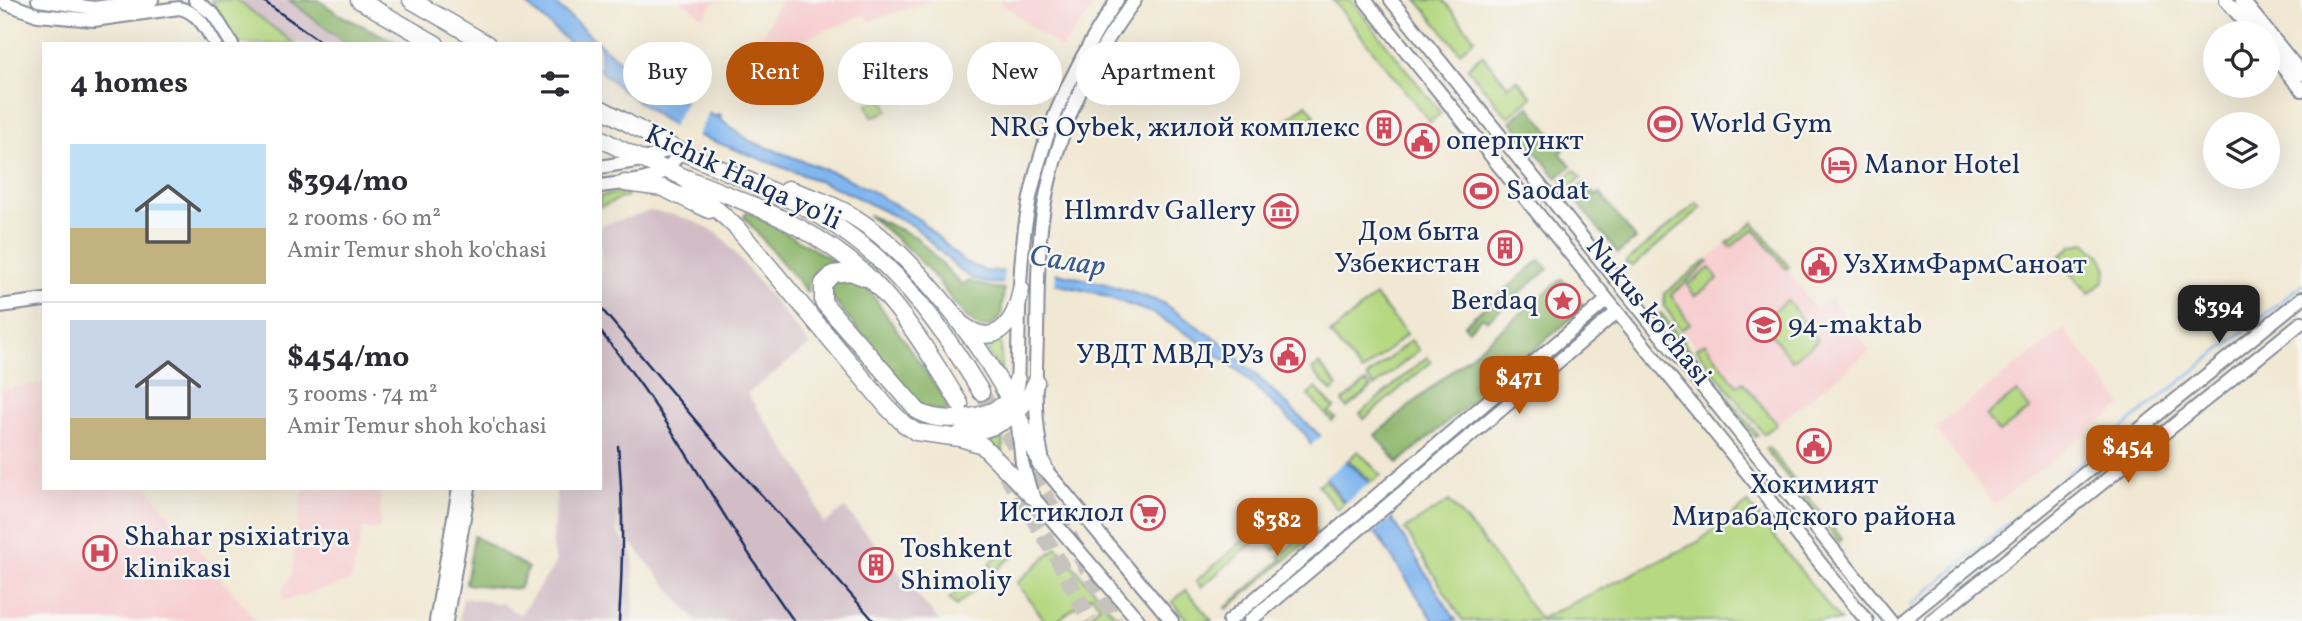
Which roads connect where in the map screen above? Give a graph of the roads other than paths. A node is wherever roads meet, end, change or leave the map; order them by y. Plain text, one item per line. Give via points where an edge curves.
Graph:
1 (38, 0) edge
2 (152, 0) edge
3 (194, 0) edge
4 (359, 0) edge
5 (411, 0) edge
6 (1117, 0) edge
7 (1135, 0) edge
8 (1365, 0) edge
9 (1391, 0) edge
10 (2226, 0) edge
11 (2242, 0) edge
12 (0, 1) edge
13 (194, 14) junction
14 (2244, 21) edge
15 (458, 27) junction
16 (214, 42) edge
17 (231, 42) edge
18 (434, 42) edge
19 (438, 42) edge
20 (484, 42) edge
21 (2280, 64) edge
22 (2302, 74) edge
23 (2302, 90) edge
24 (602, 109) edge
25 (602, 139) edge
26 (678, 149) junction
27 (642, 160) junction
28 (709, 163) junction
29 (602, 167) edge
30 (674, 173) junction
31 (625, 183) junction
32 (602, 186) edge
33 (771, 190) junction
34 (762, 210) junction
35 (737, 228) junction
36 (874, 283) junction
37 (1622, 288) junction
38 (1021, 289) junction
39 (2302, 298) edge
40 (42, 300) edge
41 (1607, 300) junction
42 (1632, 300) junction
43 (0, 306) edge
44 (947, 309) junction
45 (1616, 312) junction
46 (2302, 322) edge
47 (1017, 380) joint
48 (1036, 382) junction
49 (981, 392) tunnel mouth
50 (960, 404) dead end
51 (1013, 407) junction
52 (2157, 417) junction
53 (2168, 430) junction
54 (947, 435) junction
55 (1045, 470) junction
56 (1025, 474) junction
57 (458, 490) edge
58 (469, 490) edge
59 (1032, 496) junction
60 (1993, 548) junction
61 (2004, 564) junction
62 (436, 621) edge
63 (446, 621) edge
64 (1139, 621) edge
65 (1172, 621) edge
66 (1228, 621) edge
67 (1250, 621) edge
68 (1867, 621) edge
69 (1891, 621) edge
70 (1902, 621) edge
71 (1931, 621) edge

1 - 2 main road via 94,8
3 - 13 main road
3 - 17 main road via 214,15
4 - 18 highway
5 - 15 highway
6 - 38 main road via 1083,56 1050,130 1028,210
7 - 48 main road via 1095,62 1067,125 1046,200 1040,236
8 - 41 main road, Nukus ko'chasi
9 - 37 main road, Nukus ko'chasi
10 - 14 main road
11 - 22 main road
12 - 13 main road via 38,15 78,19 115,18 173,7
13 - 16 main road
15 - 19 highway via 445,29
15 - 20 highway
21 - 23 main road
24 - 26 highway, Kichik Halqa yo'li
25 - 27 highway, Kichik Halqa yo'li
26 - 27 main road
26 - 28 highway, Kichik Halqa yo'li
26 - 30 main road
27 - 29 main road
27 - 30 highway, Kichik Halqa yo'li
28 - 33 highway, Kichik Halqa yo'li
28 - 44 highway via 822,201 856,218 902,255
30 - 31 main road
30 - 34 highway, Kichik Halqa yo'li
30 - 35 highway
31 - 32 main road
31 - 35 highway via 677,193
33 - 34 highway via 758,196
33 - 49 highway, Kichik Halqa yo'li via 845,232 891,271 934,320
34 - 36 highway, Kichik Halqa yo'li via 834,249
35 - 54 highway via 904,424 916,432
36 - 50 highway, Kichik Halqa yo'li via 911,329
36 - 51 highway via 853,273 833,274 823,284 824,302 913,407 935,418 970,417
37 - 41 main road
37 - 42 main road, Nukus ko'chasi
38 - 44 highway via 1009,322 993,334 974,332
38 - 47 main road
39 - 52 main road
40 - 43 main road
41 - 45 main road, Nukus ko'chasi
41 - 66 main road
42 - 45 main road
42 - 69 main road, Nukus ko'chasi
44 - 51 highway via 981,353
45 - 67 main road
45 - 68 main road, Nukus ko'chasi
46 - 53 main road
47 - 51 highway
48 - 51 highway via 1028,399
48 - 55 main road
51 - 54 highway via 1004,421 983,430
51 - 55 highway
51 - 56 main road
52 - 53 main road
52 - 60 main road
53 - 61 main road
54 - 59 highway via 982,445
55 - 56 main road via 1031,463
55 - 65 main road
56 - 59 main road
57 - 62 main road
58 - 63 main road
59 - 64 main road
60 - 61 main road
60 - 70 main road
61 - 71 main road

